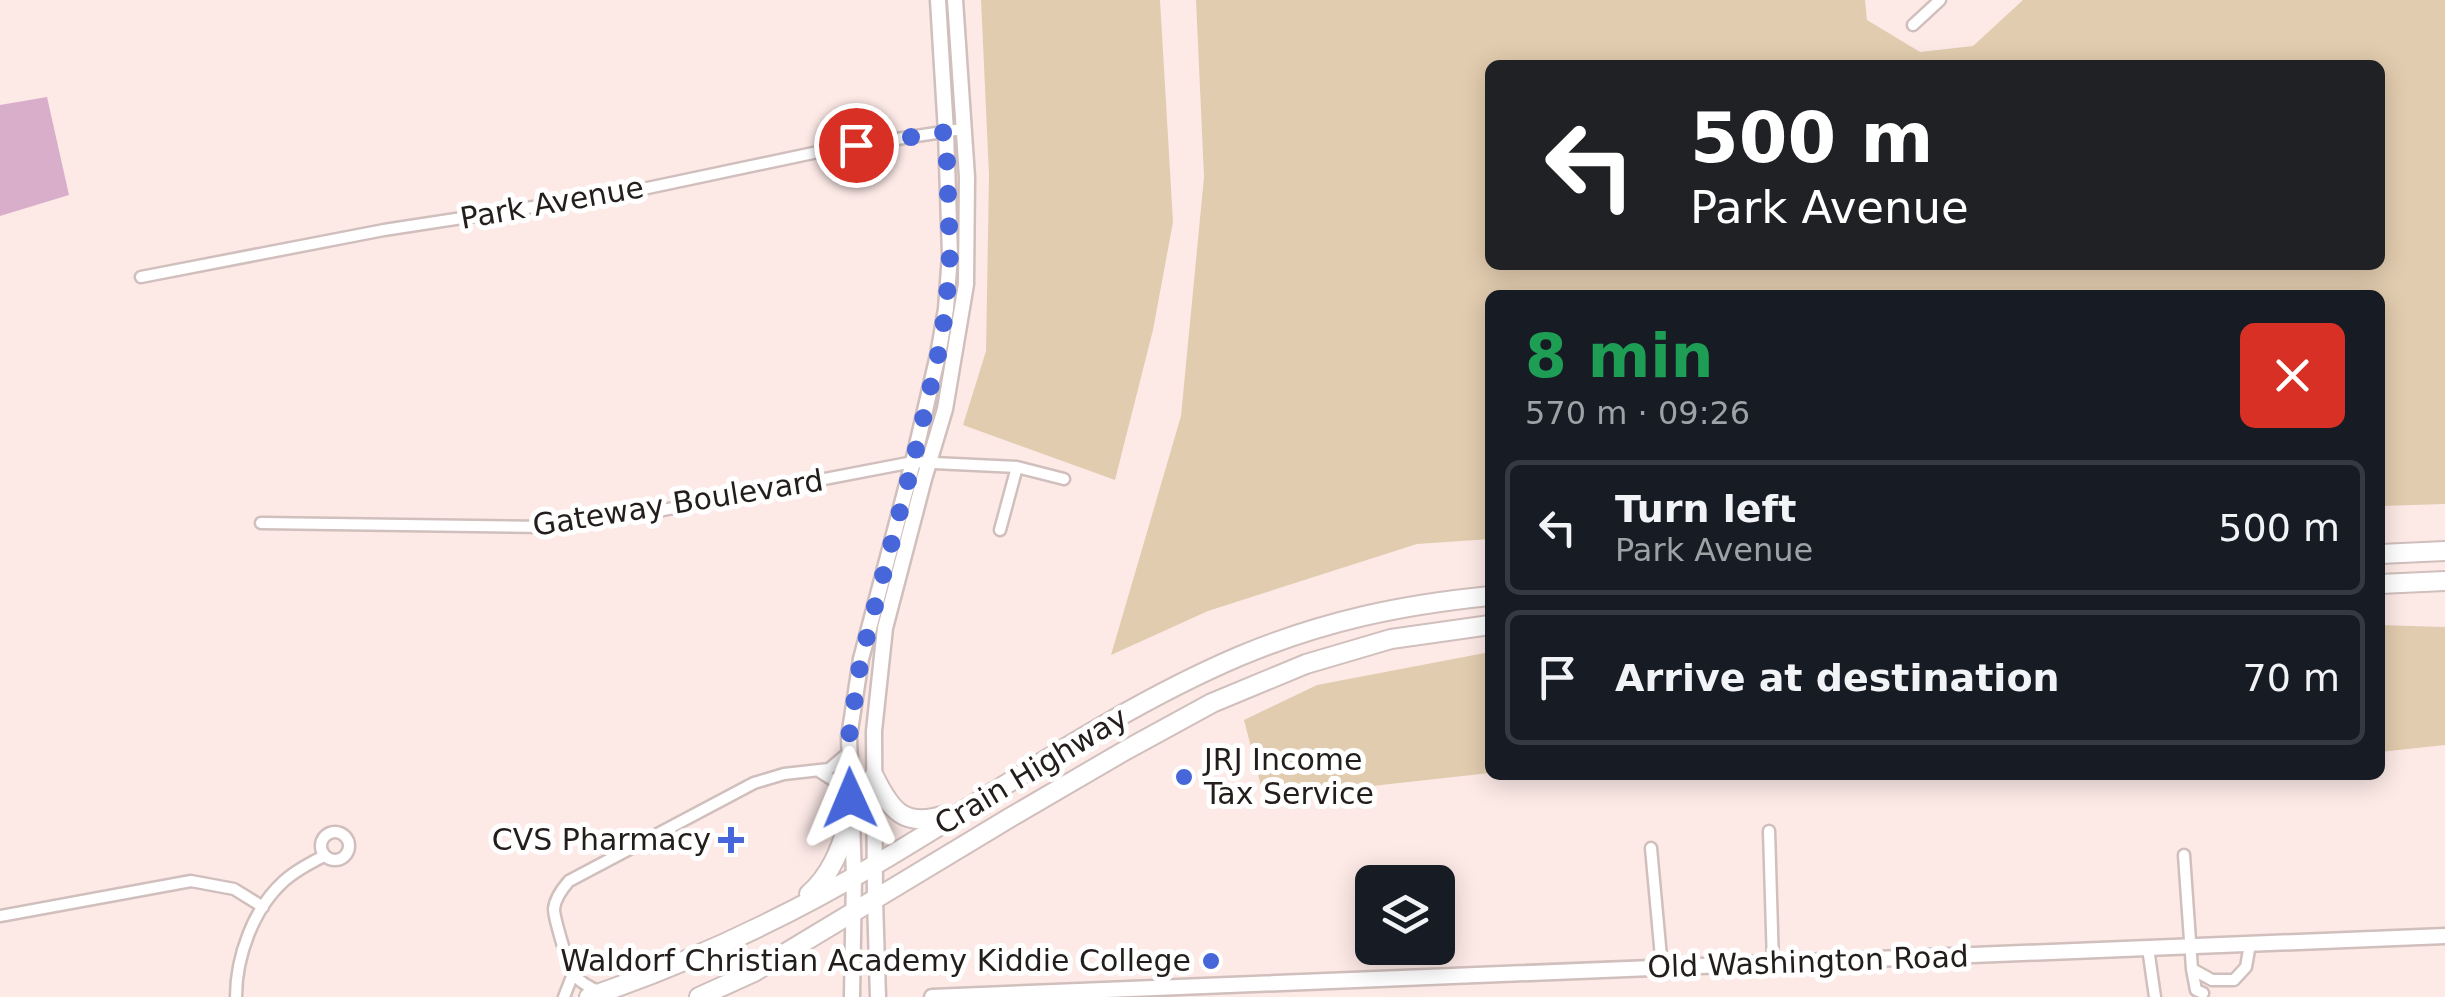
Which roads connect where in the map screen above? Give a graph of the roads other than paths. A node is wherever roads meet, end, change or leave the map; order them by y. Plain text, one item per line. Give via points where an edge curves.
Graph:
1 (938, 0) edge
2 (954, 0) edge
3 (1940, 0) edge
4 (1913, 25) dead end
5 (962, 129) junction
6 (946, 132) junction
7 (142, 277) dead end
8 (913, 462) junction
9 (929, 462) junction
10 (1017, 467) junction
11 (1064, 479) dead end
12 (261, 523) dead end
13 (1000, 530) dead end
14 (2445, 551) edge
15 (2385, 554) edge
16 (2445, 581) edge
17 (2385, 584) edge
18 (1485, 596) edge
19 (1485, 626) edge
20 (848, 752) junction
21 (819, 772) junction
22 (874, 776) junction
23 (850, 808) junction
24 (964, 809) junction
25 (1769, 830) dead end
26 (1651, 848) dead end
27 (2184, 855) dead end
28 (324, 856) dead end
29 (875, 864) junction
30 (854, 876) junction
31 (875, 900) junction
32 (263, 907) junction
33 (852, 912) junction
34 (786, 913) junction
35 (0, 916) edge
36 (2445, 936) edge
37 (2250, 944) junction
38 (2190, 946) junction
39 (2148, 948) junction
40 (1773, 964) junction
41 (1662, 968) junction
42 (2192, 969) junction
43 (573, 974) junction
44 (596, 994) edge
45 (2203, 994) dead end
46 (236, 997) edge
47 (564, 997) edge
48 (699, 997) edge
49 (852, 997) edge
50 (878, 997) edge
51 (932, 997) edge
52 (2155, 997) edge

1 - 6 main road
2 - 5 main road
3 - 4 street
5 - 6 street, Park Avenue
5 - 9 main road via 966,284 945,410
6 - 7 street, Park Avenue
6 - 8 main road via 946,309
8 - 9 street, Gateway Boulevard
8 - 12 street, Gateway Boulevard via 546,527
8 - 20 main road via 861,659
9 - 10 street, Gateway Boulevard
9 - 22 main road via 885,628
10 - 11 street, Gateway Boulevard
10 - 13 street
14 - 15 highway
16 - 17 highway
18 - 24 highway, Crain Highway via 1374,612 1243,655
19 - 31 highway, Crain Highway via 1391,639 1242,688
20 - 21 street
20 - 23 main road
21 - 23 street via 839,784
21 - 43 street via 754,783 569,880 554,911
22 - 24 highway via 892,807 911,820
22 - 29 main road
23 - 30 main road
23 - 34 highway via 828,874
24 - 29 highway, Crain Highway
25 - 40 street
26 - 41 street
27 - 38 street
28 - 32 street via 284,881
29 - 30 highway, Crain Highway
29 - 31 main road
30 - 33 main road
30 - 34 highway, Crain Highway
31 - 33 highway, Crain Highway
31 - 50 main road
32 - 35 street via 234,889 191,881
32 - 46 street via 238,972
33 - 48 highway, Crain Highway
33 - 49 main road
34 - 44 highway, Crain Highway
36 - 37 main road, Old Washington Road
37 - 38 main road, Old Washington Road
37 - 42 street via 2246,967 2234,980 2212,980
38 - 39 main road, Old Washington Road
38 - 42 street
39 - 40 main road, Old Washington Road
39 - 52 street
40 - 41 main road, Old Washington Road
41 - 51 main road, Old Washington Road
42 - 45 street
43 - 44 street
43 - 47 street

